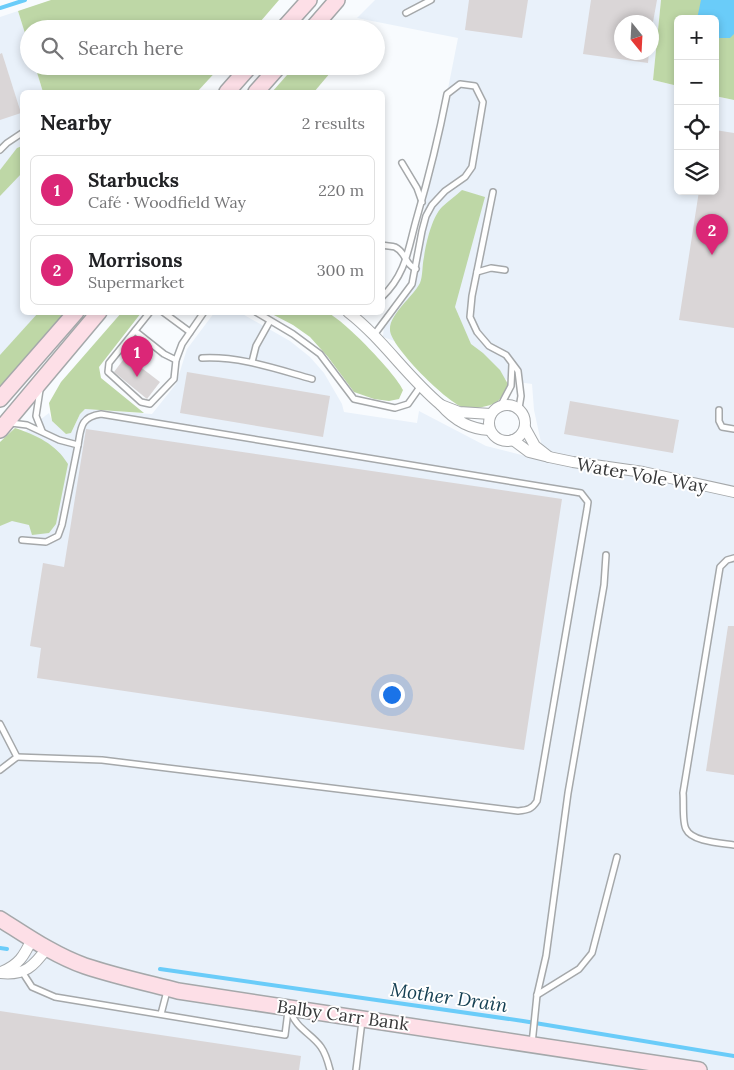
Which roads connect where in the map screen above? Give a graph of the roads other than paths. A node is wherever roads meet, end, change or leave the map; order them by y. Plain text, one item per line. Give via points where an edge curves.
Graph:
1 (309, 0) edge
2 (337, 0) edge
3 (431, 0) edge
4 (406, 13) dead end
5 (291, 20) edge
6 (320, 20) edge
7 (242, 75) edge
8 (271, 75) edge
9 (229, 90) edge
10 (258, 90) edge
11 (20, 134) edge
12 (0, 150) edge
13 (402, 163) dead end
14 (493, 192) dead end
15 (422, 202) junction
16 (385, 246) edge
17 (406, 261) junction
18 (416, 269) junction
19 (505, 270) dead end
20 (477, 272) junction
21 (385, 294) edge
22 (73, 315) edge
23 (96, 315) edge
24 (148, 315) edge
25 (167, 315) edge
26 (202, 315) edge
27 (261, 315) edge
28 (356, 315) edge
29 (270, 320) junction
30 (135, 331) junction
31 (190, 332) junction
32 (374, 335) junction
33 (202, 358) dead end
34 (176, 360) junction
35 (252, 362) junction
36 (512, 364) junction
37 (44, 377) junction
38 (312, 379) dead end
39 (420, 386) junction
40 (0, 399) edge
41 (441, 405) junction
42 (501, 405) junction
43 (519, 408) junction
44 (719, 410) dead end
45 (491, 414) junction
46 (1, 428) edge
47 (525, 428) junction
48 (734, 429) edge
49 (489, 430) junction
50 (42, 431) junction
51 (513, 440) junction
52 (78, 446) junction
53 (550, 457) junction
54 (734, 492) edge
55 (22, 540) dead end
56 (606, 555) dead end
57 (734, 558) edge
58 (0, 724) edge
59 (17, 757) junction
60 (0, 770) edge
61 (734, 845) edge
62 (617, 857) dead end
63 (0, 919) edge
64 (32, 939) junction
65 (47, 948) junction
66 (19, 968) junction
67 (0, 973) edge
68 (168, 988) junction
69 (536, 995) junction
70 (289, 1007) junction
71 (161, 1014) junction
72 (362, 1018) junction
73 (532, 1044) junction
74 (330, 1070) edge
75 (356, 1070) edge
76 (698, 1070) edge

1 - 5 street
2 - 6 street
3 - 4 lane
7 - 9 street
8 - 10 street
11 - 12 lane
13 - 15 lane
14 - 20 lane
15 - 17 lane
15 - 18 lane via 447,94 460,84 475,86 483,102 472,167 432,205 422,231
16 - 17 lane via 396,248
17 - 18 lane
17 - 21 lane
18 - 32 lane via 412,284
19 - 20 lane via 491,268
20 - 36 lane via 470,317 489,346 506,355
22 - 40 street
23 - 37 street
24 - 30 lane
25 - 31 lane
26 - 31 lane
27 - 29 lane
28 - 32 street
29 - 35 lane via 256,346
29 - 39 lane via 320,354 354,400 395,408 408,404
30 - 34 lane
30 - 34 lane via 110,363 108,372 141,402 150,404 174,378
31 - 34 lane
32 - 39 street
33 - 35 lane via 223,357
35 - 38 lane
36 - 42 lane via 511,386
36 - 43 lane via 518,371 521,385
37 - 46 street
37 - 50 lane via 36,416
39 - 41 street
41 - 45 street via 459,412
41 - 49 street via 458,421
42 - 43 street
42 - 45 street
43 - 47 street via 525,418
44 - 48 lane via 722,427
45 - 49 street
46 - 50 lane via 12,422
47 - 51 street
47 - 53 street via 535,446
49 - 51 street via 501,440
50 - 52 lane
51 - 53 street, Water Vole Way via 529,452
52 - 55 lane via 58,536 46,542
52 - 59 lane via 82,425 92,416 101,414 581,493 588,502 537,801 528,810 518,811 102,760
53 - 54 street, Water Vole Way via 643,472
56 - 69 lane via 546,956
57 - 61 lane via 720,567 684,793 685,828 689,834
58 - 59 lane
59 - 60 lane
62 - 69 lane via 592,953 579,969
63 - 64 street, Balby Carr Bank
64 - 65 street, Balby Carr Bank
64 - 66 street
65 - 66 street via 36,964
65 - 68 street, Balby Carr Bank via 83,965
66 - 67 street via 8,974
66 - 71 lane via 32,987 55,997
68 - 70 street, Balby Carr Bank
68 - 71 lane
69 - 73 lane
70 - 71 lane via 285,1035
70 - 72 street, Balby Carr Bank
70 - 74 lane via 293,1020 323,1050
72 - 73 street, Balby Carr Bank
72 - 75 lane
73 - 76 street, Balby Carr Bank

